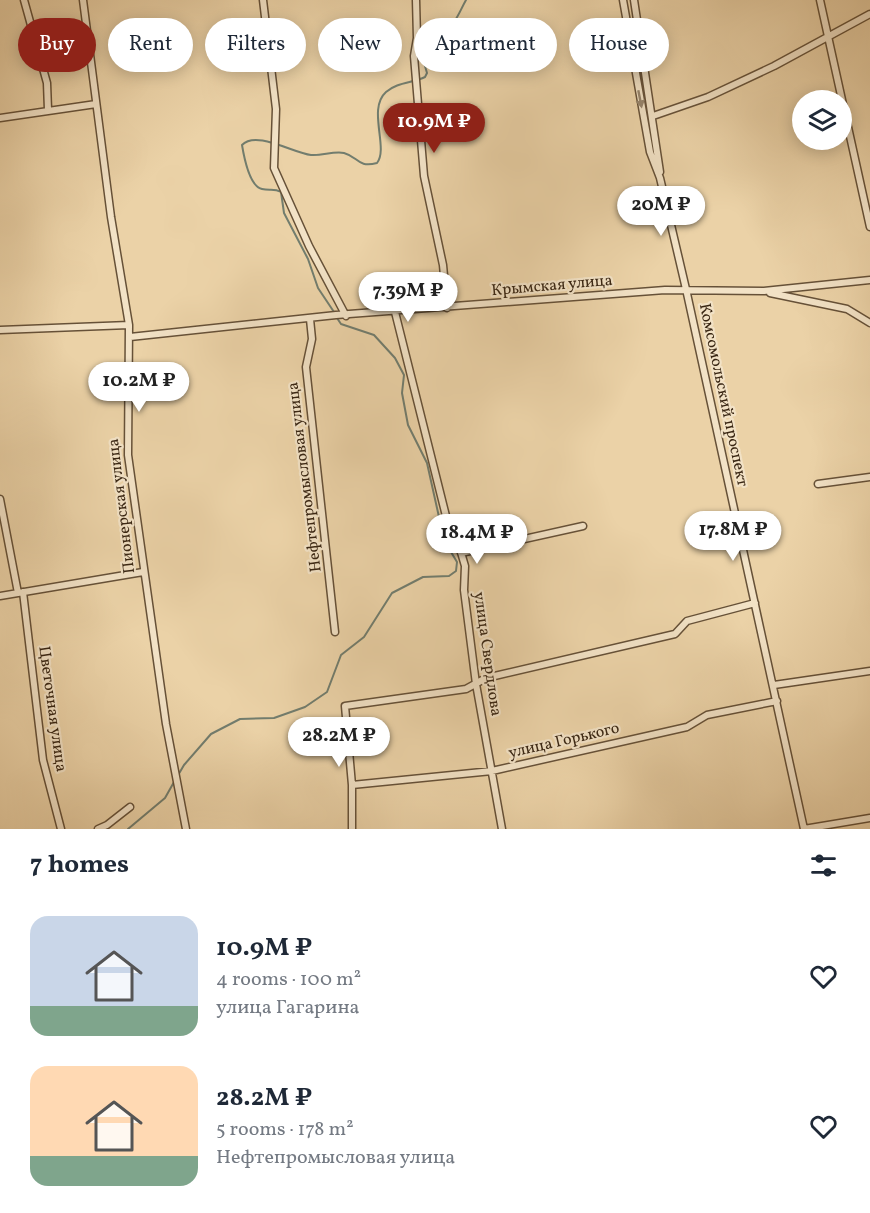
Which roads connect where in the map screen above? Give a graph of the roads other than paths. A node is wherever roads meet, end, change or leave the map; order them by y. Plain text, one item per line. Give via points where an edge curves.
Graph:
1 (24, 0) edge
2 (83, 0) edge
3 (263, 0) edge
4 (416, 0) edge
5 (623, 0) edge
6 (634, 0) edge
7 (820, 0) edge
8 (870, 14) edge
9 (829, 36) junction
10 (96, 104) junction
11 (48, 110) junction
12 (653, 116) junction
13 (0, 118) edge
14 (660, 178) junction
15 (870, 227) edge
16 (870, 280) edge
17 (686, 289) junction
18 (764, 291) junction
19 (447, 308) junction
20 (395, 312) junction
21 (346, 316) junction
22 (310, 319) junction
23 (870, 323) edge
24 (129, 325) junction
25 (0, 330) edge
26 (130, 337) junction
27 (870, 477) edge
28 (818, 484) dead end
29 (0, 499) edge
30 (583, 526) dead end
31 (461, 553) junction
32 (143, 572) junction
33 (21, 593) junction
34 (0, 596) edge
35 (755, 603) junction
36 (335, 632) dead end
37 (870, 671) edge
38 (476, 684) junction
39 (774, 685) junction
40 (777, 701) junction
41 (492, 771) junction
42 (352, 785) junction
43 (130, 807) dead end
44 (870, 818) edge
45 (61, 829) edge
46 (98, 829) edge
47 (186, 829) edge
48 (352, 829) edge
49 (502, 829) edge
50 (804, 829) edge

1 - 11 street via 47,83
2 - 10 street, Пионерская улица
3 - 21 street via 276,110 274,168
4 - 19 street via 414,56 424,176
5 -> 14 street, Комсомольский проспект via 650,152
6 - 12 street, Комсомольский проспект
7 - 9 street
8 - 9 street
9 - 12 street via 708,97
9 - 15 street
10 - 11 street
10 - 24 street, Пионерская улица
11 - 13 street
12 - 14 street, Комсомольский проспект
14 - 17 street, Комсомольский проспект
16 - 18 street, Крымская улица
17 - 18 street, Крымская улица
17 - 19 street, Крымская улица
17 - 35 street, Комсомольский проспект
18 - 23 street via 847,309
19 - 20 street, Крымская улица
20 - 21 street, Крымская улица
20 - 31 street, улица Свердлова via 452,540
21 - 22 street, Крымская улица
22 - 26 street, Крымская улица
22 - 36 street, Нефтепромысловая улица via 312,339 306,367
24 - 25 street
24 - 26 street, Пионерская улица
26 - 32 street, Пионерская улица via 126,433
27 - 28 street
29 - 33 street, Цветочная улица
30 - 31 street
31 - 38 street, улица Свердлова
32 - 33 street
32 - 47 street, Пионерская улица
33 - 34 street
33 - 45 street, Цветочная улица via 42,759
35 - 38 street via 687,621 675,634 486,678
35 - 39 street, Комсомольский проспект
37 - 39 street
38 - 41 street, улица Свердлова
38 - 42 street via 345,706
39 - 40 street, Комсомольский проспект
40 - 41 street, улица Горького via 707,715 687,727
40 - 50 street, Комсомольский проспект
41 - 42 street, улица Горького
41 - 49 street, улица Свердлова
42 - 48 street
43 - 46 street
44 - 50 street

